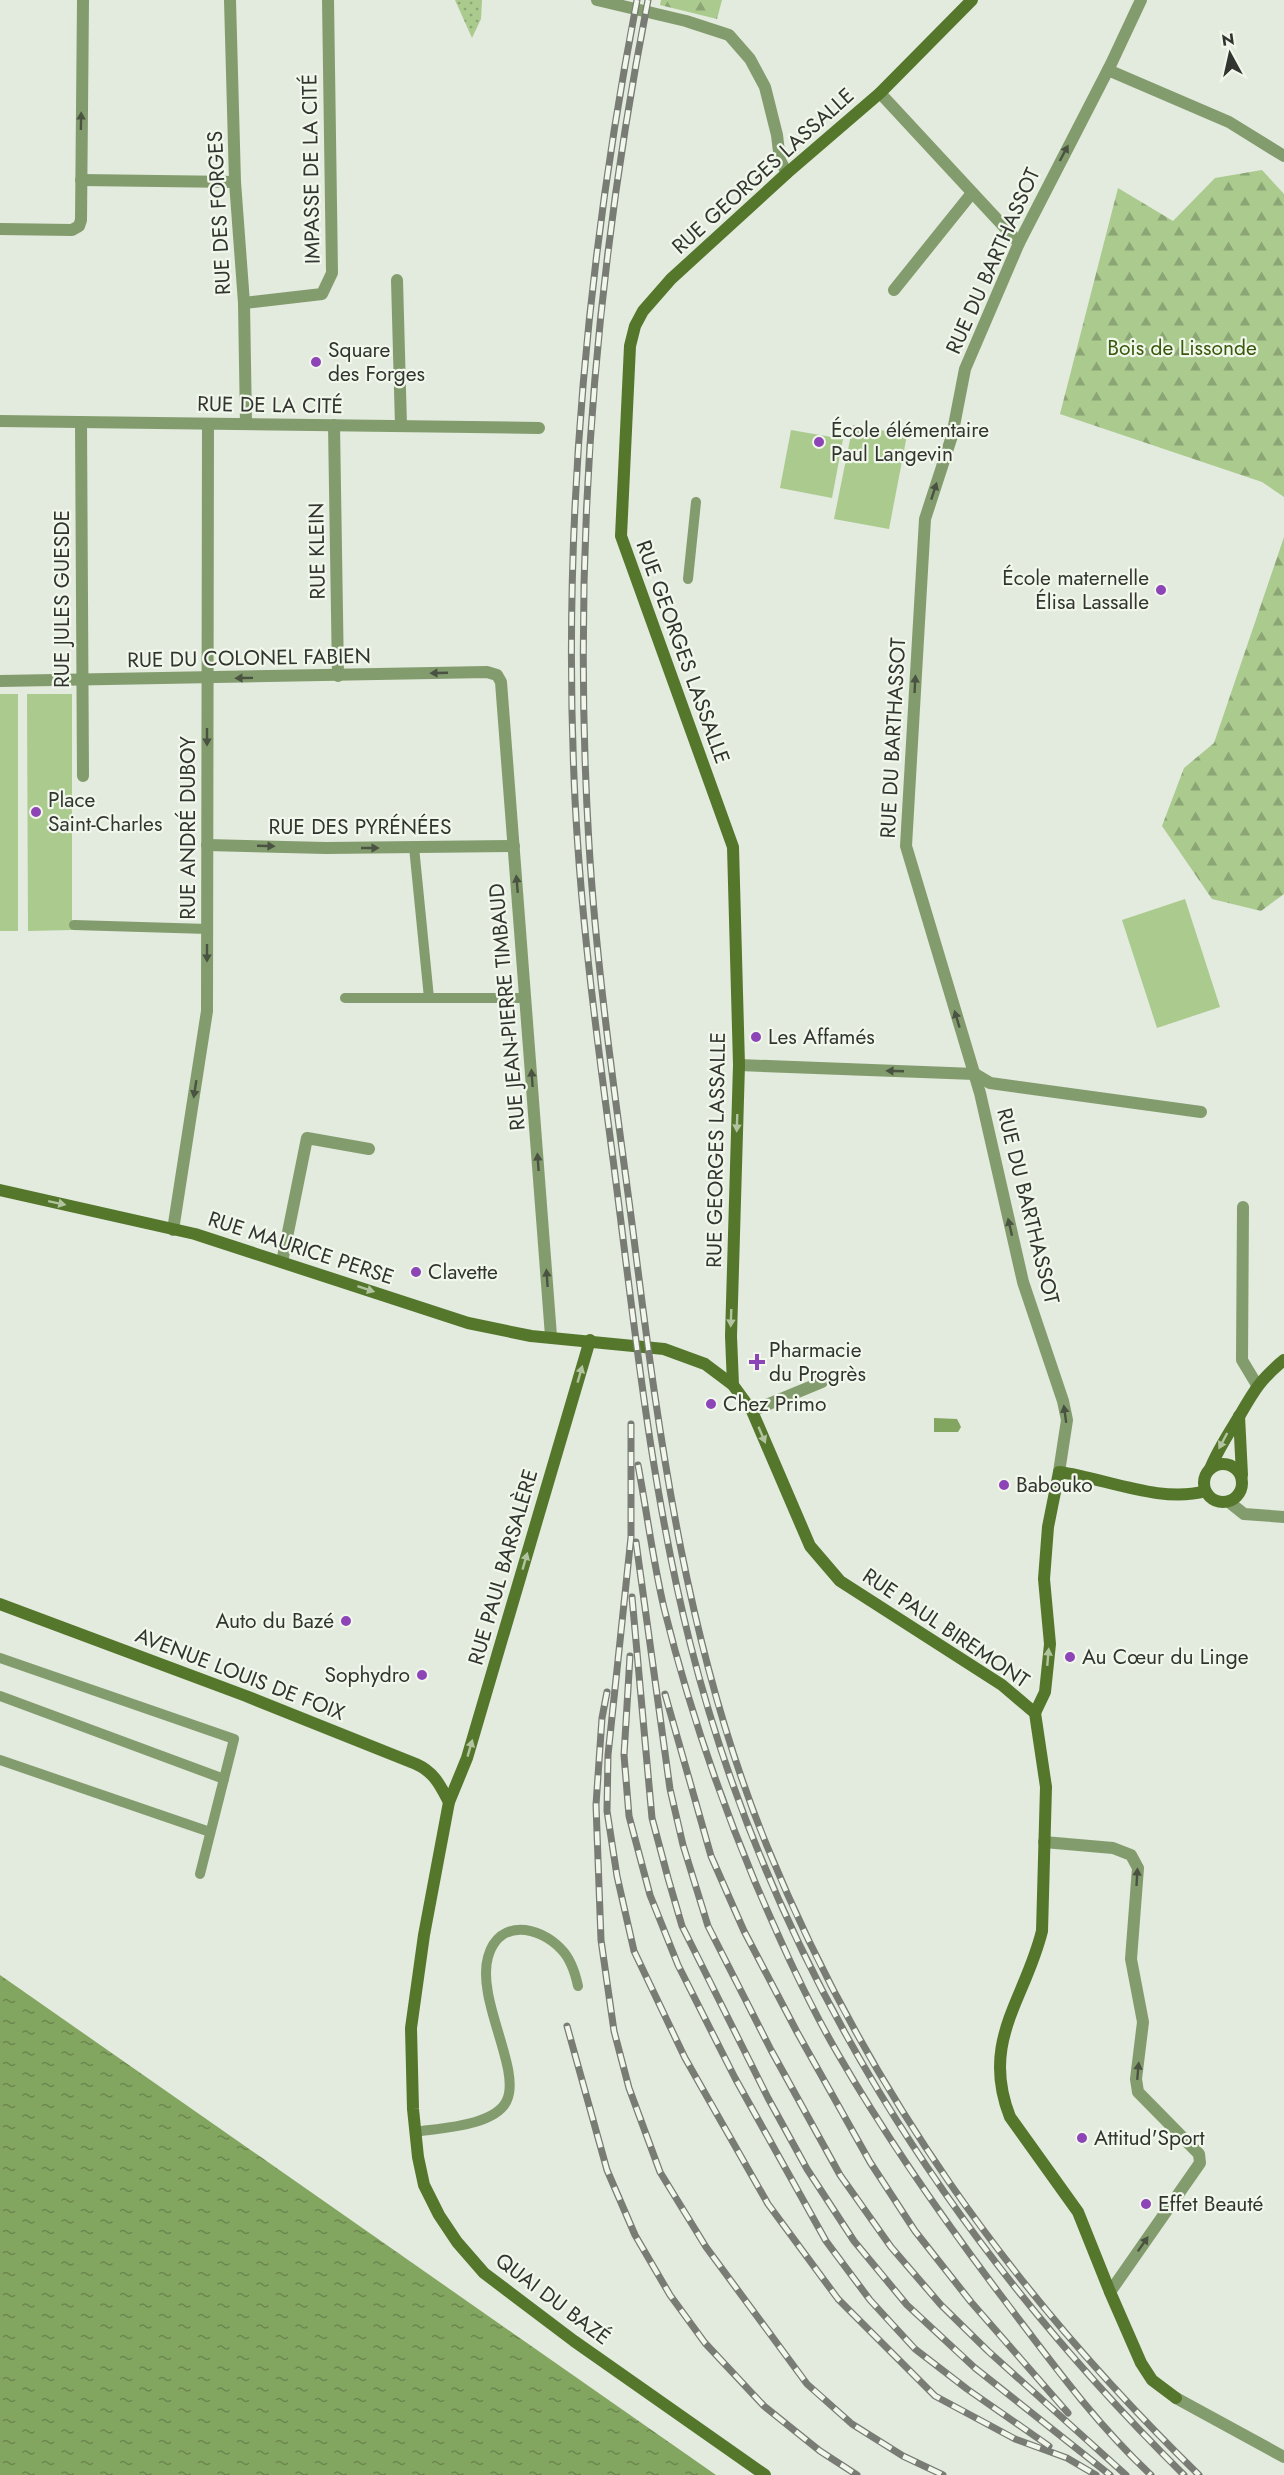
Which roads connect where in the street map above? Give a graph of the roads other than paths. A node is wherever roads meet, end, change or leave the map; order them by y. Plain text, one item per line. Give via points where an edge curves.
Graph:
1 (82, 0) edge
2 (230, 0) edge
3 (328, 0) edge
4 (597, 0) edge
5 (972, 0) edge
6 (1141, 0) edge
7 (1108, 70) junction
8 (880, 93) junction
9 (1284, 156) edge
10 (787, 173) junction
11 (81, 180) junction
12 (235, 182) junction
13 (972, 193) junction
14 (0, 229) edge
15 (1019, 243) junction
16 (397, 280) dead end
17 (894, 290) dead end
18 (244, 303) junction
19 (0, 421) edge
20 (81, 422) junction
21 (208, 423) junction
22 (246, 424) junction
23 (334, 425) junction
24 (401, 426) junction
25 (539, 428) dead end
26 (696, 502) dead end
27 (688, 579) dead end
28 (498, 675) joint
29 (338, 676) junction
30 (207, 678) junction
31 (81, 680) junction
32 (0, 681) edge
33 (83, 776) dead end
34 (207, 845) junction
35 (514, 846) junction
36 (414, 847) junction
37 (74, 925) dead end
38 (208, 929) junction
39 (345, 998) dead end
40 (429, 998) junction
41 (526, 998) junction
42 (739, 1065) junction
43 (975, 1074) junction
44 (1201, 1112) dead end
45 (369, 1149) dead end
46 (0, 1190) edge
47 (1243, 1207) dead end
48 (173, 1230) junction
49 (282, 1262) junction
50 (551, 1336) junction
51 (590, 1340) junction
52 (1284, 1360) edge
53 (822, 1382) dead end
54 (1257, 1384) junction
55 (733, 1385) junction
56 (752, 1411) junction
57 (1239, 1416) junction
58 (1210, 1468) junction
59 (1059, 1472) junction
60 (1242, 1475) junction
61 (1205, 1491) junction
62 (1229, 1502) junction
63 (1284, 1517) edge
64 (0, 1604) edge
65 (0, 1658) edge
66 (0, 1696) edge
67 (1035, 1713) junction
68 (0, 1760) edge
69 (224, 1779) junction
70 (449, 1802) junction
71 (210, 1832) junction
72 (1044, 1842) junction
73 (200, 1875) dead end
74 (578, 1986) dead end
75 (415, 2132) junction
76 (1110, 2292) junction
77 (1284, 2457) edge
78 (765, 2475) edge

11 -> 1 street
2 - 12 street, RUE DES FORGES
3 - 18 street, IMPASSE DE LA CITÉ via 332,273 321,294
4 - 10 street via 729,35 750,59 765,87 780,160
5 - 8 street, RUE GEORGES LASSALLE
6 - 7 street, RUE DU BARTHASSOT
7 - 9 street via 1229,122
15 -> 7 street, RUE DU BARTHASSOT
8 - 10 street, RUE GEORGES LASSALLE
8 - 13 street
10 - 42 street, RUE GEORGES LASSALLE via 656,295 635,327 628,365 621,536 732,847
11 - 12 street
11 - 14 street via 79,226 72,230
12 - 18 street, RUE DES FORGES
13 - 15 street
13 - 17 street
43 -> 15 street, RUE DU BARTHASSOT via 906,846 925,519 952,436 965,369
16 - 24 street
18 - 22 street, RUE DES FORGES
19 - 20 street, RUE DE LA CITÉ
20 - 21 street, RUE DE LA CITÉ
20 - 31 street, RUE JULES GUESDE
21 - 22 street, RUE DE LA CITÉ
21 - 30 street, RUE ANDRÉ DUBOY
22 - 23 street, RUE DE LA CITÉ
23 - 24 street, RUE DE LA CITÉ
23 - 29 street, RUE KLEIN
24 - 25 street, RUE DE LA CITÉ
26 - 27 lane
28 -> 29 street, RUE DU COLONEL FABIEN via 487,672
28 - 35 street, RUE JEAN-PIERRE TIMBAUD
29 -> 30 street, RUE DU COLONEL FABIEN
30 - 31 street, RUE DU COLONEL FABIEN
30 -> 34 street, RUE ANDRÉ DUBOY
31 - 32 street, RUE DU COLONEL FABIEN
31 - 33 street, RUE JULES GUESDE
34 -> 36 street, RUE DES PYRÉNÉES
34 - 38 street, RUE ANDRÉ DUBOY
35 - 36 street, RUE DES PYRÉNÉES
41 -> 35 street, RUE JEAN-PIERRE TIMBAUD
36 - 40 lane
37 - 38 lane
38 -> 48 street, RUE ANDRÉ DUBOY via 207,1011
39 - 40 lane
40 - 41 lane
50 -> 41 street, RUE JEAN-PIERRE TIMBAUD
43 -> 42 street
42 -> 55 street, RUE GEORGES LASSALLE via 730,1336
43 - 44 street via 990,1083
59 -> 43 street, RUE DU BARTHASSOT via 1067,1420 1063,1401 1023,1282
45 - 49 street via 306,1138
46 -> 48 street, RUE MAURICE PERSE
47 - 54 street via 1242,1360
48 - 49 street, RUE MAURICE PERSE
49 -> 50 street, RUE MAURICE PERSE via 468,1323 531,1336
50 - 51 street, RUE MAURICE PERSE
51 - 55 street, RUE MAURICE PERSE via 664,1349 705,1364
70 -> 51 street, RUE PAUL BARSALÈRE via 467,1758
52 - 54 street
53 - 56 street
54 - 57 street
55 - 56 street, RUE PAUL BIREMONT
56 -> 67 street, RUE PAUL BIREMONT via 810,1546 840,1581 1002,1685
57 -> 58 street
57 - 60 street
58 - 60 street via 1227,1464
58 - 61 street via 1204,1479
59 - 61 street via 1166,1494 1193,1495
67 -> 59 street, RUE DU BARTHASSOT via 1046,1692 1050,1644 1044,1580 1048,1527
60 - 62 street via 1242,1488
61 - 62 street via 1216,1501
62 - 63 street via 1244,1514
64 - 70 street, AVENUE LOUIS DE FOIX via 422,1767 436,1778
65 - 69 lane via 234,1739
66 - 69 lane
67 - 72 street, RUE PAUL BIREMONT via 1046,1787
68 - 71 lane
69 - 71 lane
70 - 75 street, QUAI DU BAZÉ via 411,2028
71 - 73 lane
72 - 76 street, RUE PAUL BIREMONT via 1042,1931 1004,2031 1003,2099 1010,2117 1078,2212
76 -> 72 street via 1200,2163 1199,2154 1138,2092 1143,2022 1131,1959 1138,1868 1131,1855 1113,1848
74 - 75 lane via 570,1961 543,1934 522,1929 503,1936 488,1956 486,1976 506,2062 508,2100 499,2112 486,2119
75 - 78 street, QUAI DU BAZÉ via 424,2185 457,2242 484,2273
76 - 77 street, RUE PAUL BIREMONT via 1152,2380 1176,2398

